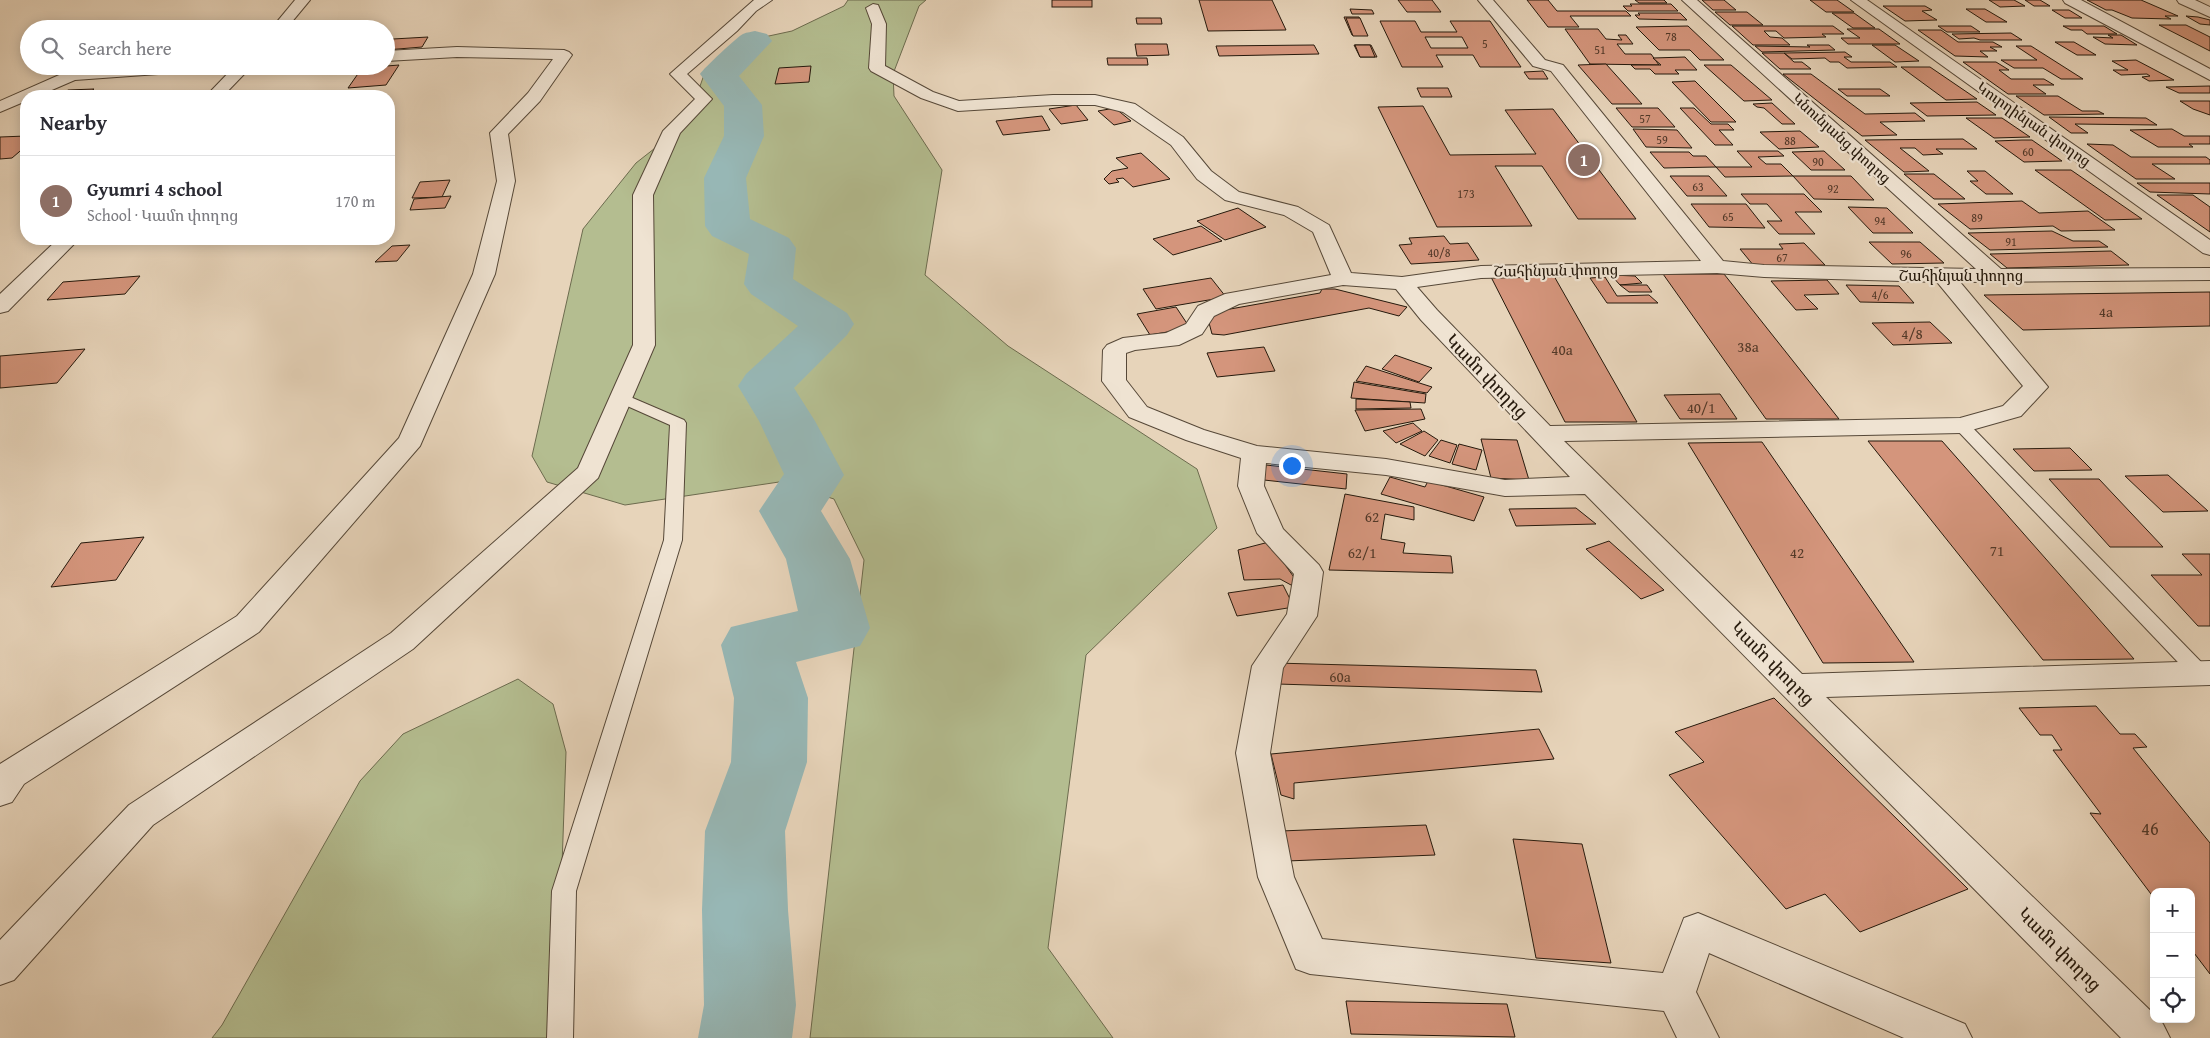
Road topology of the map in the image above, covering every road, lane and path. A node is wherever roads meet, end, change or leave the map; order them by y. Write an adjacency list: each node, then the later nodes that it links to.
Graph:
1 (303, 0): 10 (street)
2 (765, 0): 28 (street)
3 (1485, 0): 21 (street)
4 (1689, 0): 24 (street, Կնունյանց փողոց)
5 (1858, 0): 20 (street, Կուրղինյան փողոց)
6 (2070, 0): 14 (street)
7 (2184, 0): 9 (street)
8 (872, 8): 25 (street)
9 (2210, 12)
10 (286, 20)
11 (395, 56): 35 (street)
12 (72, 75): 15 (street)
13 (235, 75): 16 (street)
14 (2210, 75)
15 (38, 90)
16 (220, 90)
17 (20, 98): 18 (street)
18 (0, 107)
19 (63, 245): 27 (street)
20 (2210, 249)
21 (1717, 267): 23 (street, Շահինյան փողոց); 26 (street, Շահինյան փողոց)
22 (2210, 274): 24 (street, Շահինյան փողոց)
23 (1943, 276): 24 (street, Շահինյան փողոց); 29 (street)
24 (1996, 276)
25 (1343, 279): 26 (street, Շահինյան փողոց); 31 (street, Շահինյան փողոց)
26 (1402, 283): 30 (street, Կամո փողոց)
27 (0, 306)
28 (621, 398): 36 (street); 38 (lane)
29 (1961, 425): 30 (street); 33 (lane)
30 (1543, 434): 32 (street, Կամո փողոց)
31 (1254, 454): 32 (street); 37 (street)
32 (1592, 485): 34 (street, Կամո փողոց)
33 (2205, 673): 34 (street)
34 (1797, 686): 41 (street, Կամո փողոց)
35 (0, 792)
36 (0, 967)
37 (1676, 993): 39 (street); 40 (street)
38 (560, 1038)
39 (1698, 1038)
40 (1951, 1038)
41 (2149, 1038)

